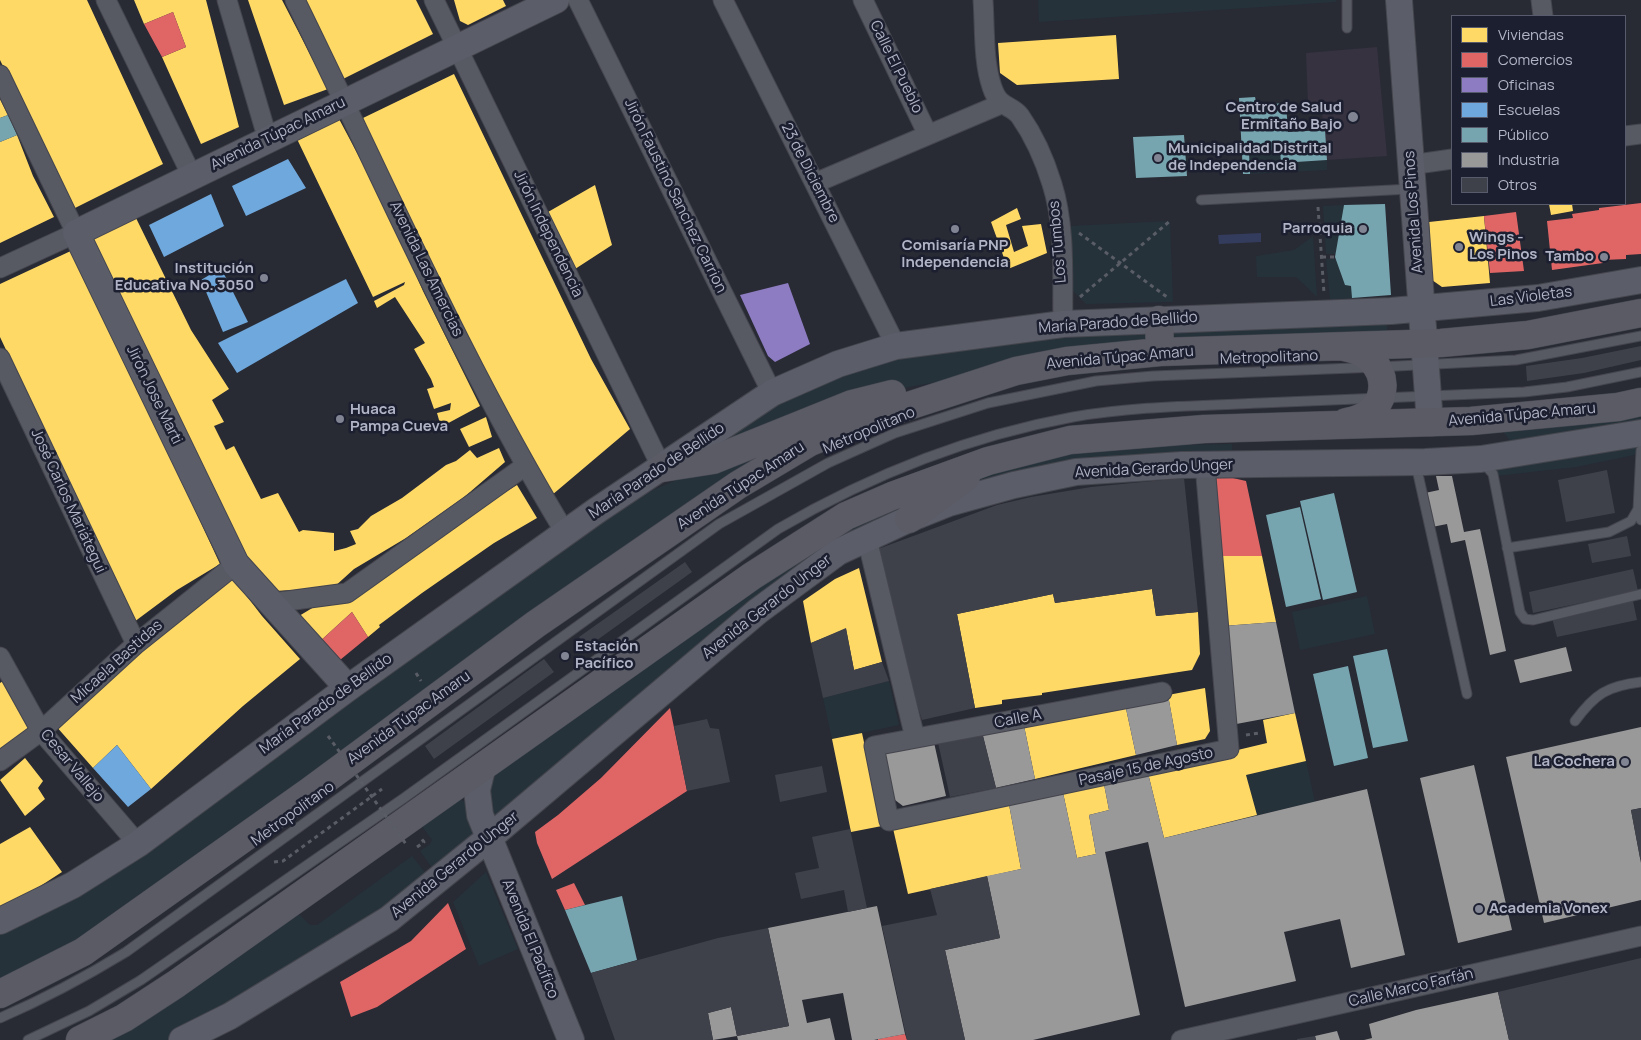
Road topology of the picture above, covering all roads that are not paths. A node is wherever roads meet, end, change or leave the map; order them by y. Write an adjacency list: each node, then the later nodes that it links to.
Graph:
1 (106, 0): 24 (street)
2 (227, 0): 22 (street)
3 (295, 0): 17 (street, Avenida Las Amercias)
4 (434, 0): 15 (street, Jirón Independencia)
5 (556, 0): 15 (street, Avenida Túpac Amaru)
6 (578, 0): 44 (street, Jirón Faustino Sanchez Carrion)
7 (723, 0): 26 (street, 23 de Diciembre)
8 (863, 0): 20 (street, Calle El Pueblo)
9 (984, 0): 18 (street, Los Tumbos)
10 (1347, 0): 14 (lane)
11 (1399, 0): 25 (street, Avenida Los Pinos)
12 (1541, 0): 13 (street)
13 (1543, 15)
14 (1347, 28)
15 (457, 47): 17 (street, Avenida Túpac Amaru); 57 (street, Jirón Independencia)
16 (0, 75): 28 (street, Jirón Jose Marti)
17 (345, 101): 22 (street, Avenida Túpac Amaru); 56 (street, Avenida Las Amercias)
18 (1001, 104): 20 (street); 34 (street, Los Tumbos)
19 (1641, 134): 21 (street)
20 (928, 135): 26 (street)
21 (1626, 136)
22 (268, 140): 24 (street, Avenida Túpac Amaru)
23 (1451, 159): 25 (street)
24 (192, 176): 28 (street, Avenida Túpac Amaru)
25 (1411, 177): 27 (lane); 31 (street, Avenida Los Pinos)
26 (815, 183): 36 (street, 23 de Diciembre)
27 (1201, 200)
28 (76, 233): 29 (street, Avenida Túpac Amaru); 64 (street, Jirón Jose Marti)
29 (0, 268)
30 (1641, 280): 31 (street, Las Violetas)
31 (1420, 309): 32 (street, María Parado de Bellido); 39 (street, Avenida Los Pinos)
32 (1161, 311): 34 (street, María Parado de Bellido); 38 (main road)
33 (1641, 313): 39 (main road, Avenida Túpac Amaru)
34 (1063, 324): 36 (street, María Parado de Bellido)
35 (1641, 336): 39 (lane, Metropolitano)
36 (896, 346): 44 (street, María Parado de Bellido)
37 (1338, 346): 38 (main road, Avenida Túpac Amaru); 39 (main road, Avenida Túpac Amaru); 41 (main road)
38 (1160, 352): 42 (main road, Avenida Túpac Amaru)
39 (1424, 354): 41 (lane, Metropolitano); 45 (street, Avenida Los Pinos)
40 (0, 358): 67 (street, José Carlos Mariátegui)
41 (1378, 368): 46 (main road); 85 (lane, Metropolitano)
42 (1016, 370): 57 (main road); 84 (main road, Avenida Túpac Amaru)
43 (1641, 372): 45 (lane)
44 (772, 393): 57 (street, María Parado de Bellido)
45 (1428, 396): 46 (lane); 49 (street, Avenida Los Pinos)
46 (1380, 399): 48 (main road); 86 (lane)
47 (1641, 402): 49 (main road, Avenida Túpac Amaru)
48 (1330, 424): 49 (main road, Avenida Túpac Amaru); 53 (main road, Avenida Túpac Amaru)
49 (1430, 424)
50 (1641, 433): 52 (street, Avenida Gerardo Unger)
51 (1641, 450): 58 (lane)
52 (1464, 460): 54 (street, Avenida Gerardo Unger); 63 (lane)
53 (988, 461): 59 (main road); 78 (main road, Avenida Túpac Amaru)
54 (1416, 462): 55 (street, Avenida Gerardo Unger); 72 (lane)
55 (1205, 465): 59 (street, Avenida Gerardo Unger); 76 (street, Pasaje 15 de Agosto)
56 (525, 466): 61 (street, Avenida Las Amercias); 66 (street)
57 (662, 468): 61 (street, María Parado de Bellido)
58 (1639, 502): 60 (lane); 63 (lane)
59 (909, 519): 62 (street, Avenida Gerardo Unger)
60 (1641, 520)
61 (566, 534): 70 (street, María Parado de Bellido)
62 (867, 539): 75 (street); 80 (street, Avenida Gerardo Unger)
63 (1507, 548): 65 (lane)
64 (236, 564): 66 (street, Jirón Jose Marti); 67 (street, Micaela Bastidas)
65 (1641, 594)
66 (272, 603): 70 (street, Jirón Jose Marti)
67 (136, 644): 74 (street, Micaela Bastidas)
68 (0, 657): 74 (street, Cesar Vallejo)
69 (1641, 682): 73 (lane)
70 (348, 688): 81 (street, María Parado de Bellido)
71 (1162, 692): 75 (street, Calle A)
72 (1467, 694)
73 (1576, 721)
74 (41, 731): 77 (street, Micaela Bastidas); 81 (street, Cesar Vallejo)
75 (915, 738): 76 (street, Calle A)
76 (874, 746)
77 (0, 761)
78 (482, 769): 79 (main road, Avenida Túpac Amaru); 80 (street, Avenida El Pacífico)
79 (442, 797): 80 (street, Avenida El Pacífico); 87 (main road, Avenida Túpac Amaru)
80 (486, 830): 88 (street, Avenida Gerardo Unger); 89 (street, Avenida El Pacífico)
81 (138, 844): 82 (street, María Parado de Bellido)
82 (0, 921)
83 (1641, 936): 90 (street, Calle Marco Farfán)
84 (0, 994)
85 (0, 1018)
86 (28, 1040)
87 (80, 1040)
88 (182, 1040)
89 (571, 1040)
90 (1181, 1040)

